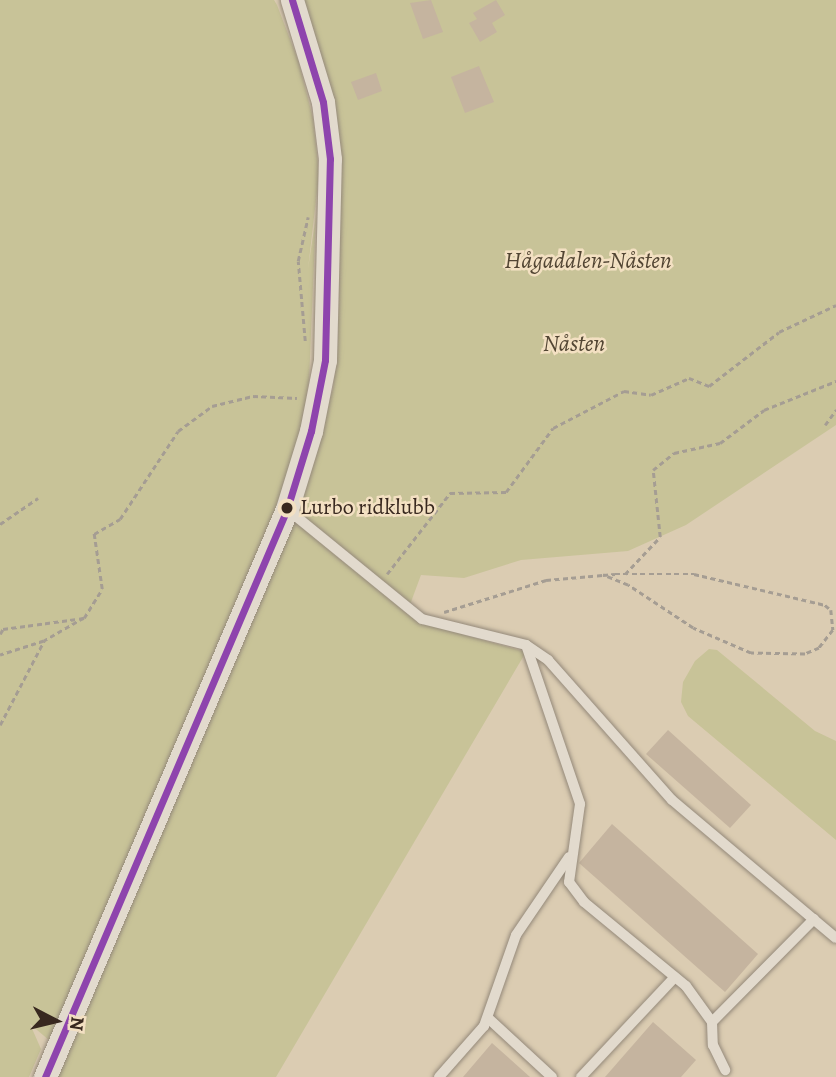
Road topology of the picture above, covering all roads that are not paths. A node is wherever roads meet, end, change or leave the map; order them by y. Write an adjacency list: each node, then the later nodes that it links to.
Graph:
1 (292, 0): 2 (street)
2 (287, 509): 3 (lane); 11 (street)
3 (526, 645): 4 (lane); 5 (lane)
4 (571, 855): 7 (lane); 8 (lane)
5 (814, 919): 6 (lane); 9 (lane)
6 (836, 938)
7 (675, 977): 9 (lane); 14 (lane)
8 (488, 1018): 12 (lane); 13 (lane)
9 (712, 1022): 10 (lane)
10 (726, 1070)
11 (44, 1077)
12 (439, 1077)
13 (552, 1077)
14 (581, 1077)

